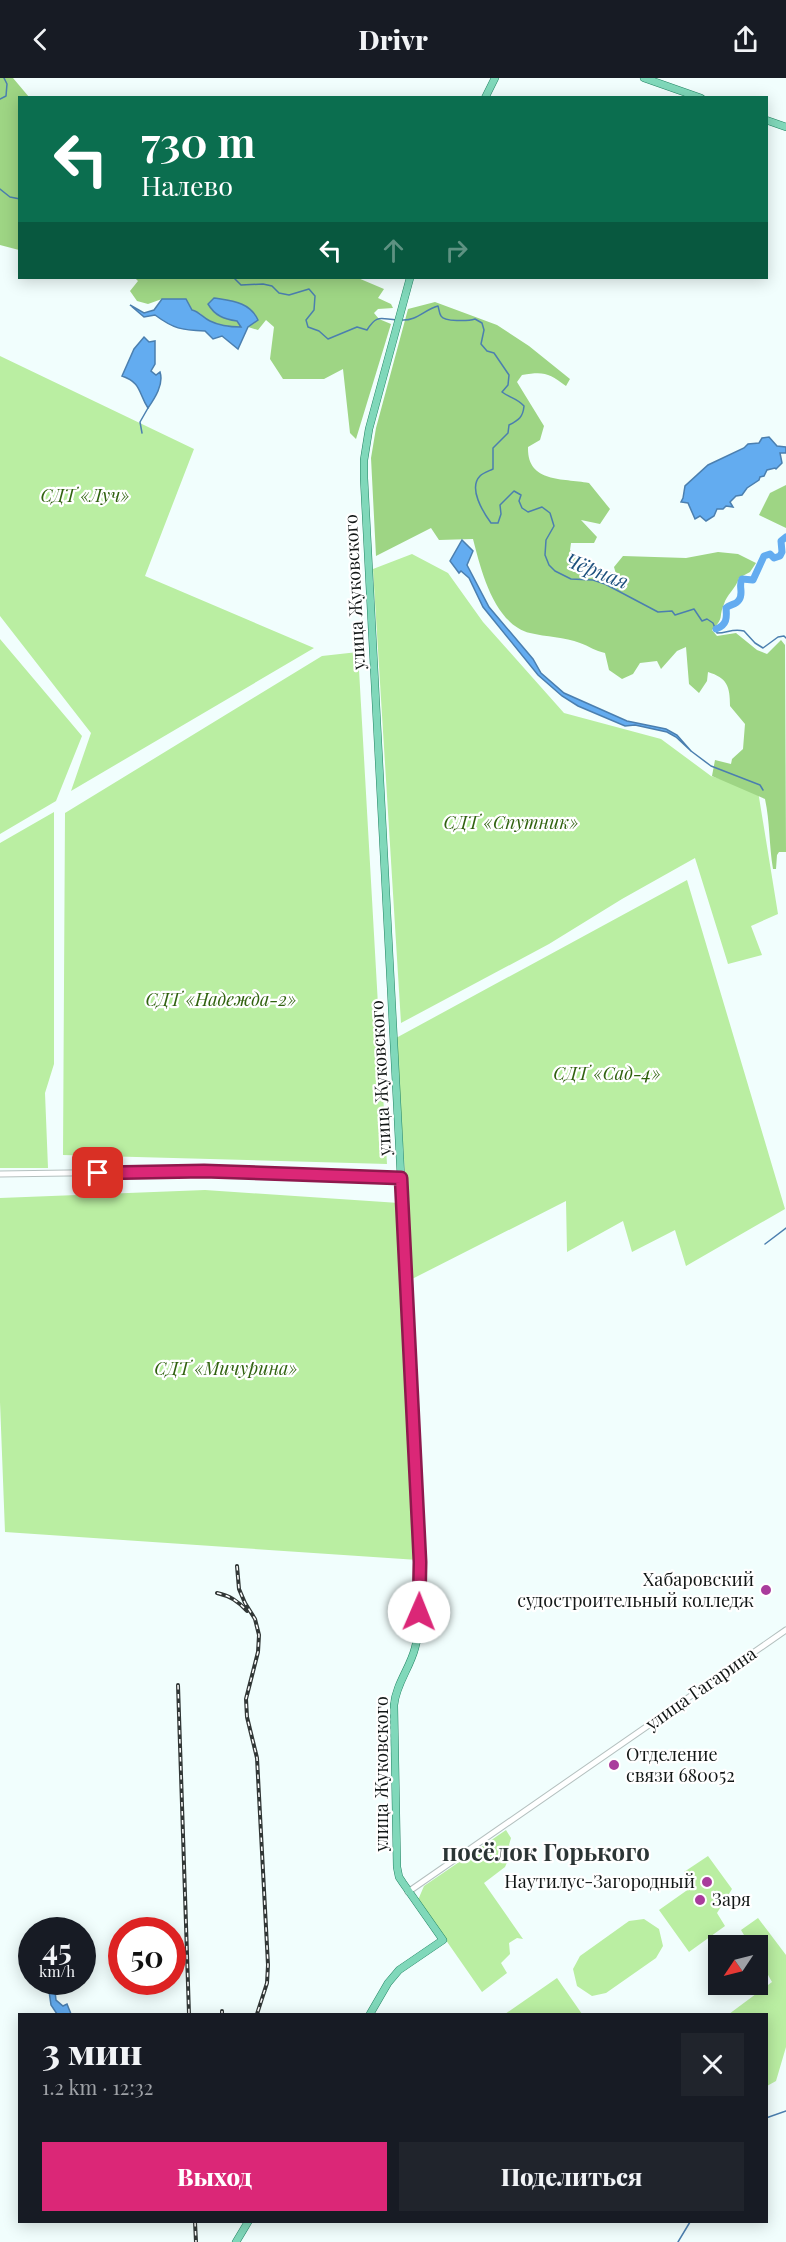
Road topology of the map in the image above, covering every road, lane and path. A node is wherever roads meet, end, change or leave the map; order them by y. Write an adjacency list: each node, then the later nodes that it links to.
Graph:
1 (495, 78): 3 (main road)
2 (644, 78): 4 (main road)
3 (486, 96)
4 (695, 96)
5 (768, 121): 6 (main road)
6 (786, 127)
7 (410, 279): 9 (main road, улица Жуковского)
8 (0, 1174): 9 (street)
9 (401, 1178): 11 (main road, улица Жуковского)
10 (786, 1630): 11 (street, улица Гагарина)
11 (408, 1892): 12 (main road, улица Жуковского)
12 (371, 2013)
13 (247, 2223): 14 (main road)
14 (236, 2242)

